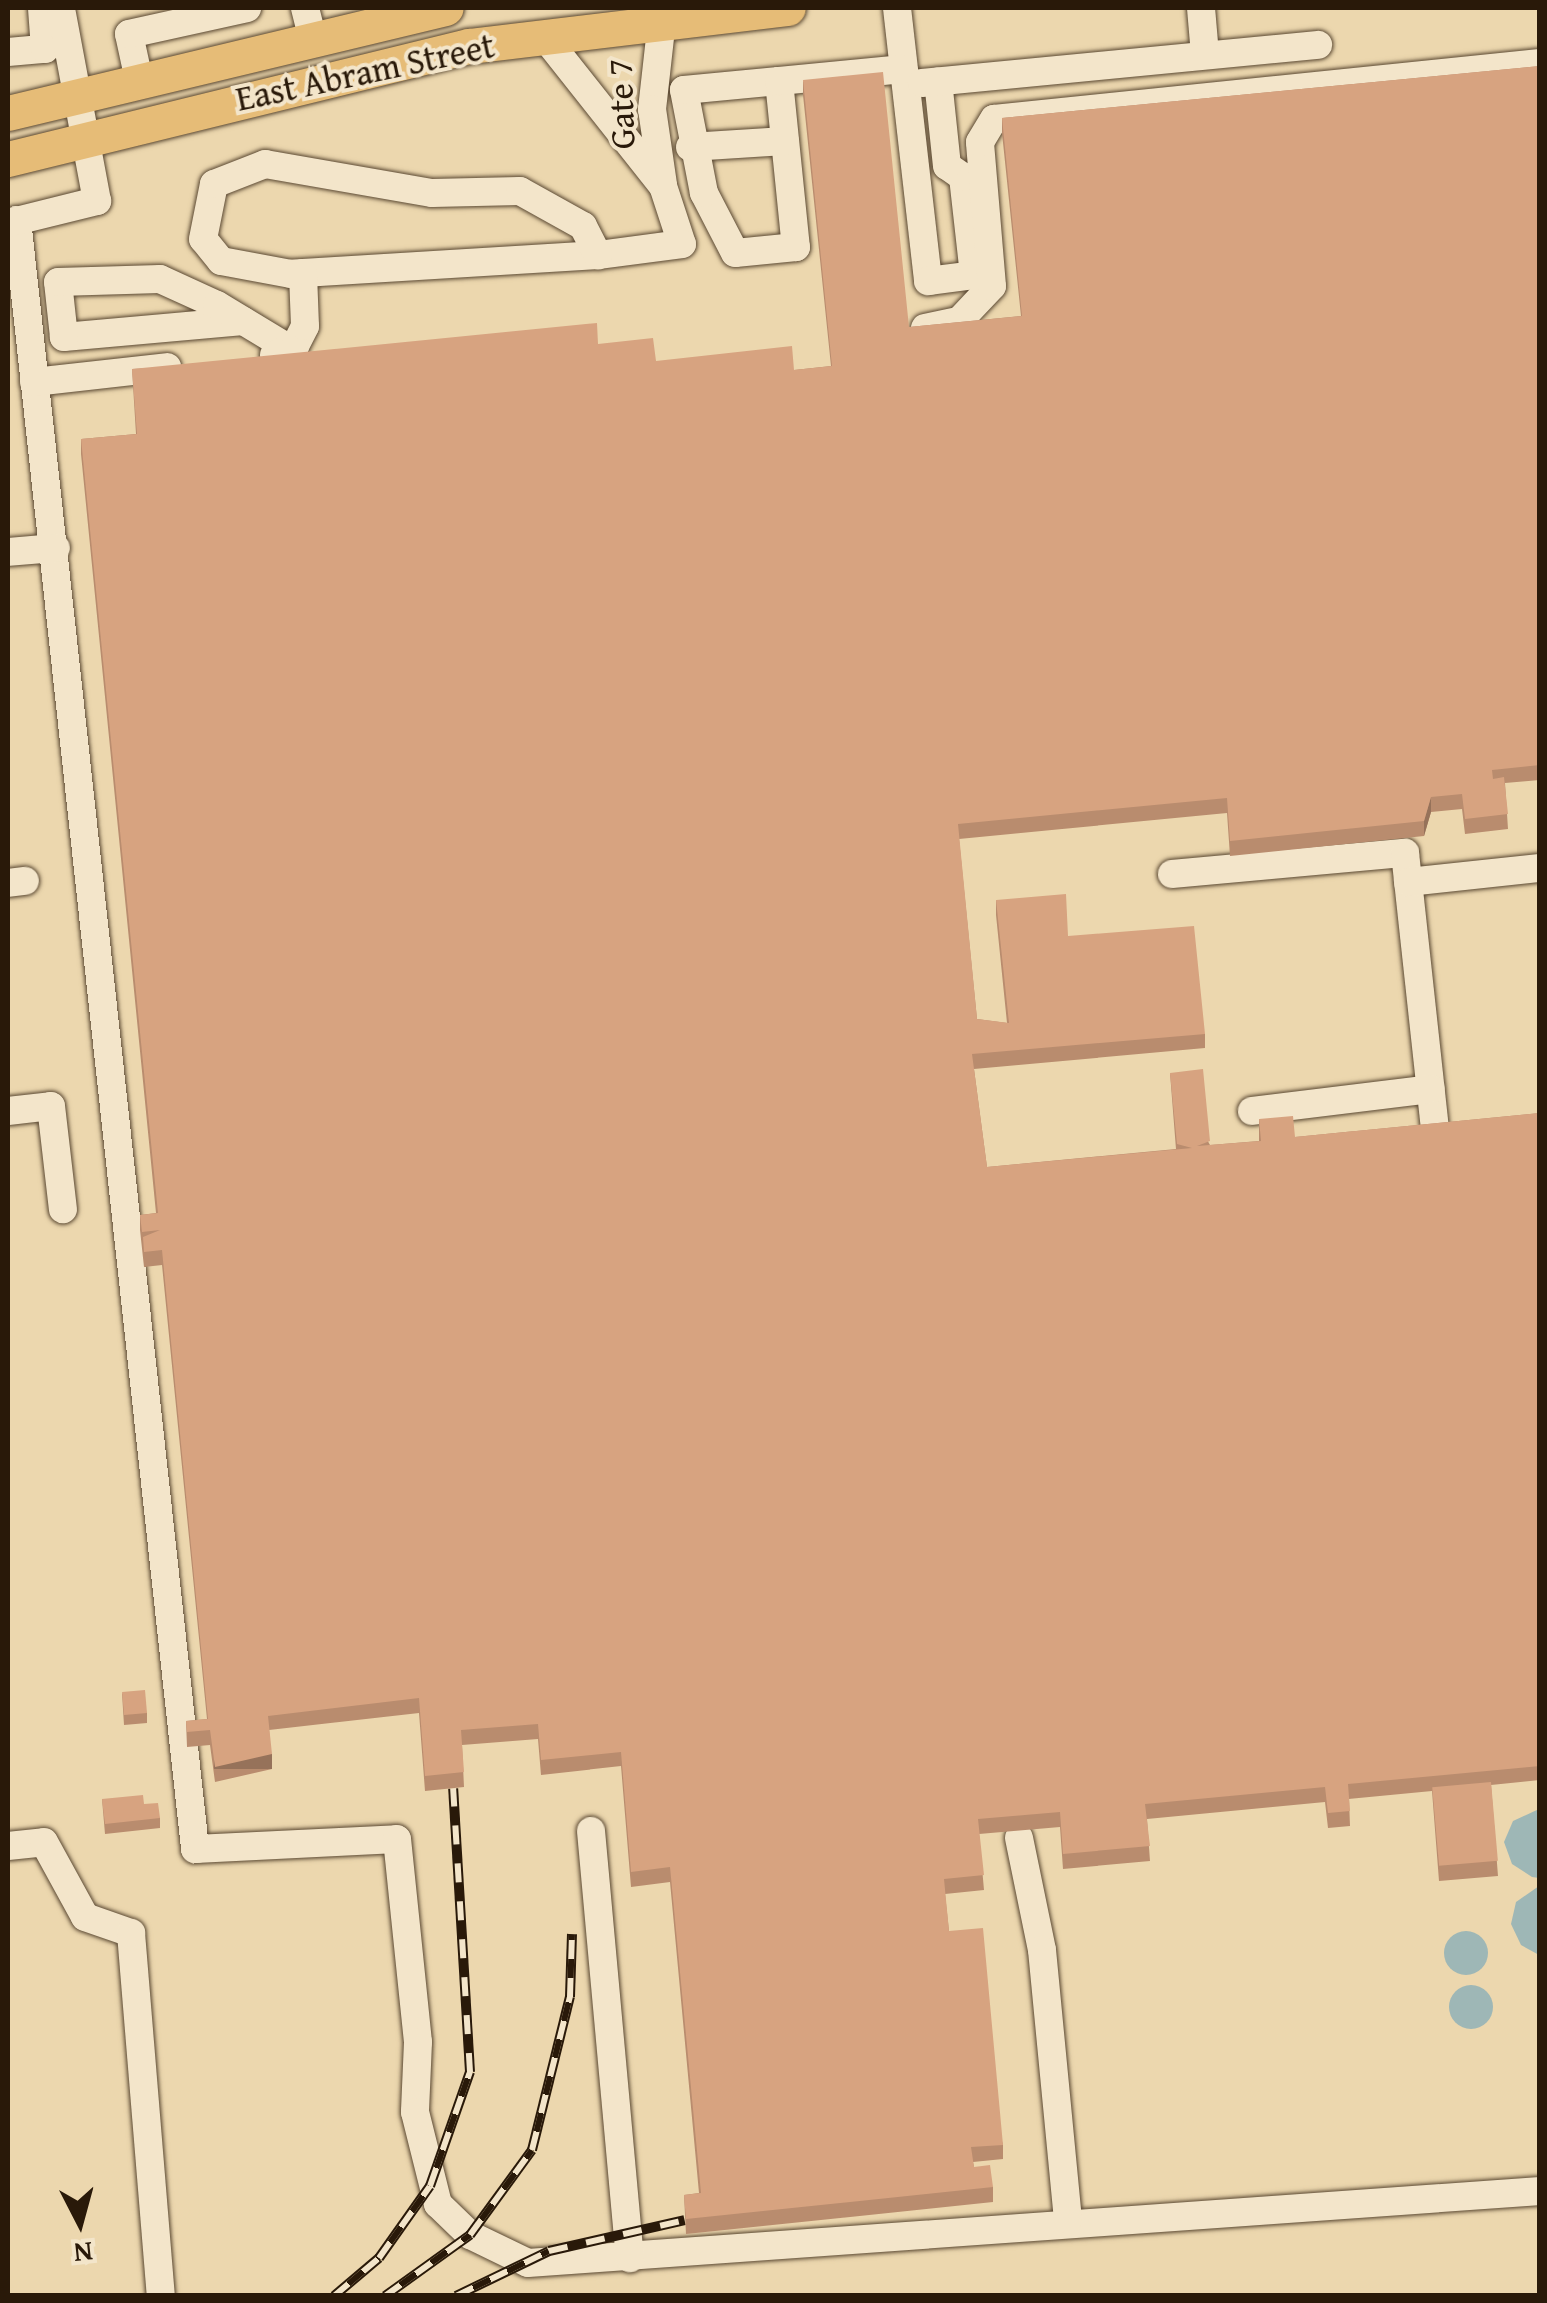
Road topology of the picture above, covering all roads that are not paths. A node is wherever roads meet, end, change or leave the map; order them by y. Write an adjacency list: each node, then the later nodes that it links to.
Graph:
1 (42, 8): 14 (lane)
2 (61, 8): 21 (lane)
3 (248, 8): 18 (lane)
4 (446, 8): 10 (main road, East Abram Street)
5 (464, 8): 13 (main road)
6 (788, 8): 9 (main road, East Abram Street)
7 (896, 8): 17 (lane)
8 (1201, 8): 15 (lane)
9 (662, 20): 11 (main road, East Abram Street); 27 (lane, Gate 7)
10 (309, 22): 18 (main road, East Abram Street)
11 (544, 36): 13 (main road, East Abram Street); 27 (lane)
12 (1318, 45): 15 (lane)
13 (469, 46): 23 (main road, East Abram Street)
14 (8, 52)
15 (1205, 55): 20 (lane)
16 (1540, 63): 32 (lane)
17 (904, 76): 19 (lane); 20 (lane); 20 (lane)
18 (139, 80): 21 (main road, East Abram Street)
19 (779, 80): 24 (lane); 25 (lane)
20 (938, 81)
21 (71, 98): 22 (main road, East Abram Street); 23 (lane)
22 (8, 113)
23 (90, 137): 26 (main road, East Abram Street); 28 (lane)
24 (785, 141): 25 (lane); 25 (lane)
25 (690, 147)
26 (8, 159)
27 (663, 186): 29 (lane)
28 (12, 221): 36 (lane)
29 (598, 255): 30 (lane); 30 (lane)
30 (304, 272): 33 (lane)
31 (244, 321): 31 (lane); 33 (lane)
32 (925, 328)
33 (290, 349): 34 (lane)
34 (242, 359)
35 (204, 363): 36 (lane)
36 (34, 382): 37 (lane)
37 (56, 548): 38 (lane); 52 (lane)
38 (8, 552)
39 (1540, 868): 41 (lane)
40 (1172, 874): 41 (lane)
41 (1408, 882): 42 (lane)
42 (1431, 1089): 44 (lane); 45 (lane)
43 (8, 1111): 46 (lane)
44 (1252, 1111)
45 (1436, 1137)
46 (63, 1208)
47 (591, 1831): 52 (lane)
48 (1020, 1838): 51 (lane)
49 (8, 1846): 53 (lane)
50 (1540, 2191): 51 (lane)
51 (1068, 2220): 52 (lane)
52 (630, 2258)
53 (161, 2296)

